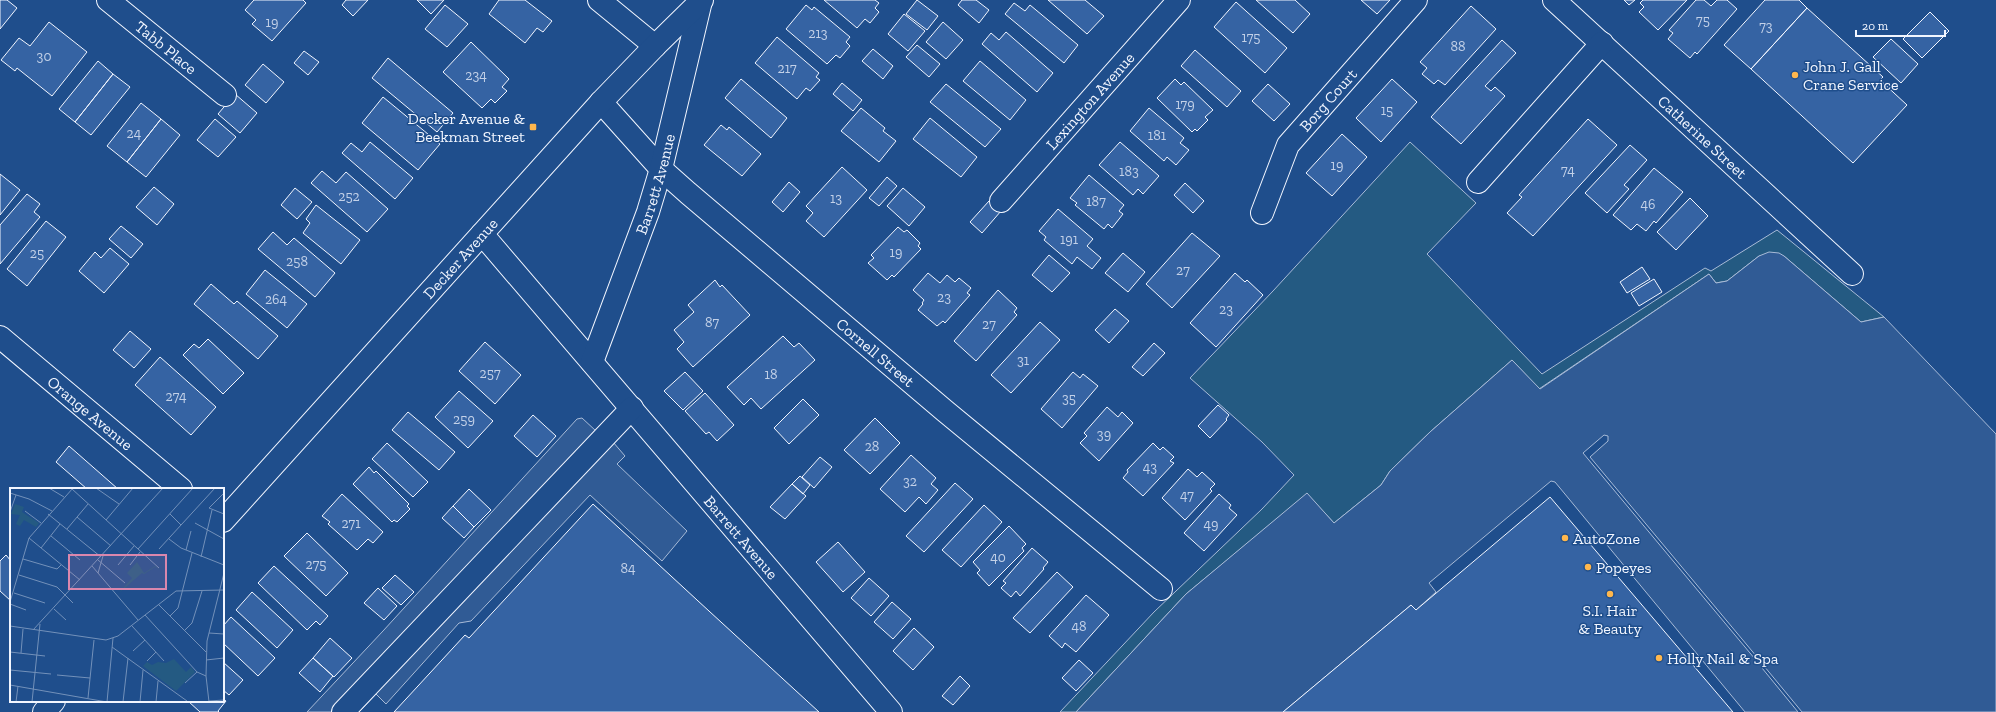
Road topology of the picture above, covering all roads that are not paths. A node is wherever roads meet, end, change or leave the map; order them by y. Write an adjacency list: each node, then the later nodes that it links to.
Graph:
1 (108, 0): 9 (street, Tabb Place)
2 (599, 0): 8 (street)
3 (701, 0): 8 (street, Decker Avenue); 11 (street, Barrett Avenue)
4 (1179, 0): 13 (street, Lexington Avenue)
5 (1416, 0): 14 (street, Borg Court)
6 (1554, 0): 7 (street, Catherine Street)
7 (1602, 43): 12 (street); 16 (street, Catherine Street)
8 (655, 46): 10 (street, Decker Avenue)
9 (225, 95)
10 (601, 102): 11 (street, Cornell Street); 15 (street, Decker Avenue)
11 (661, 169): 18 (street, Barrett Avenue); 22 (street, Cornell Street)
12 (1478, 182)
13 (1001, 201)
14 (1262, 213)
15 (482, 234): 18 (street, Barrett Avenue); 21 (street, Decker Avenue)
16 (1852, 274)
17 (0, 337): 20 (street, Orange Avenue)
18 (592, 362): 19 (street, Barrett Avenue)
19 (632, 408): 25 (street); 26 (street, Barrett Avenue)
20 (181, 488)
21 (224, 520)
22 (1161, 589)
23 (53, 702): 24 (street)
24 (44, 712)
25 (343, 712)
26 (891, 712)

